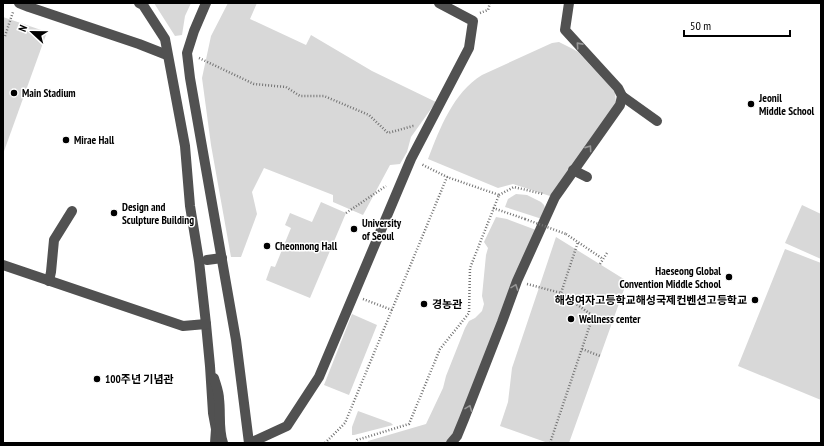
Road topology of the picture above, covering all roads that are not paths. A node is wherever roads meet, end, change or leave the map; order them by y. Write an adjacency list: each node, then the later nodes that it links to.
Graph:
1 (139, 3): 6 (street)
2 (206, 3): 12 (street)
3 (439, 3): 20 (street)
4 (569, 3): 7 (street, one-way to 4)
5 (16, 7): 6 (street)
6 (167, 55): 16 (street)
7 (622, 96): 8 (street); 9 (street, one-way to 7)
8 (657, 121)
9 (573, 170): 10 (street); 21 (street, one-way to 9)
10 (587, 177)
11 (72, 211): 15 (street)
12 (222, 258): 13 (street); 20 (street)
13 (207, 260)
14 (3, 265): 15 (street)
15 (49, 281): 16 (street)
16 (206, 324): 17 (street)
17 (210, 366): 18 (street); 19 (street)
18 (215, 443)
19 (223, 443)
20 (249, 443)
21 (451, 443)

